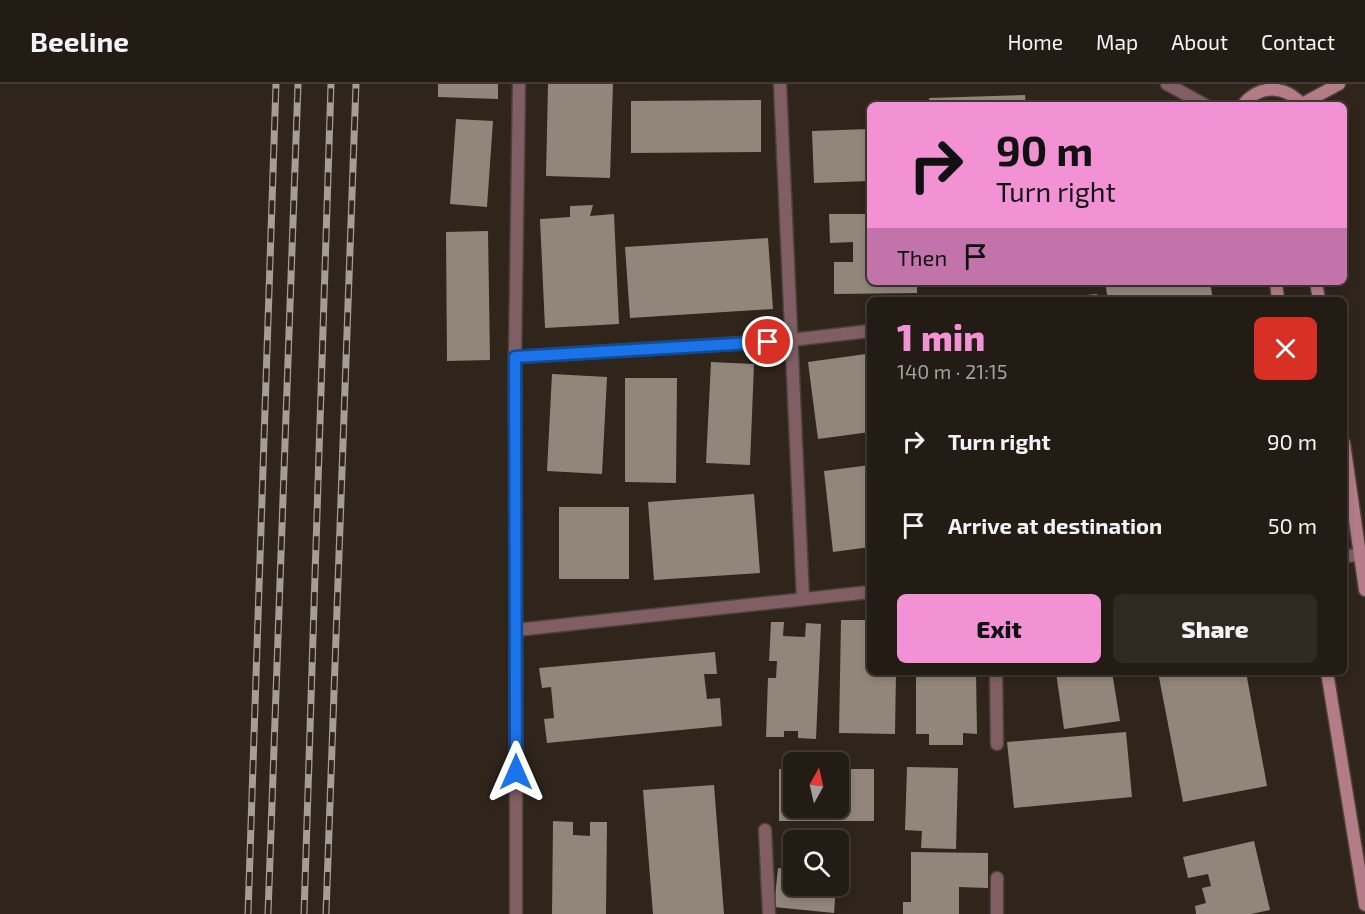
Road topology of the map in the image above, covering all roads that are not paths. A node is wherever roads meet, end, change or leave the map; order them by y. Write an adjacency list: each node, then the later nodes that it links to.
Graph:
1 (519, 84): 12 (street)
2 (780, 84): 11 (street)
3 (1167, 84): 6 (street)
4 (1340, 84): 9 (main road)
5 (1258, 87): 7 (main road); 8 (main road)
6 (1200, 102)
7 (1246, 102)
8 (1299, 102)
9 (1307, 102)
10 (867, 331): 11 (street)
11 (791, 340): 12 (street); 18 (street)
12 (515, 357): 19 (street)
13 (1347, 462): 14 (main road)
14 (1362, 555): 15 (street); 16 (main road)
15 (1347, 556)
16 (1365, 590)
17 (867, 592): 18 (street)
18 (803, 599): 19 (street)
19 (516, 630): 26 (street)
20 (996, 675): 22 (street)
21 (1327, 675): 25 (main road)
22 (997, 744)
23 (765, 830): 27 (street)
24 (997, 878): 28 (street)
25 (1365, 905)
26 (516, 914)
27 (769, 914)
28 (997, 914)

